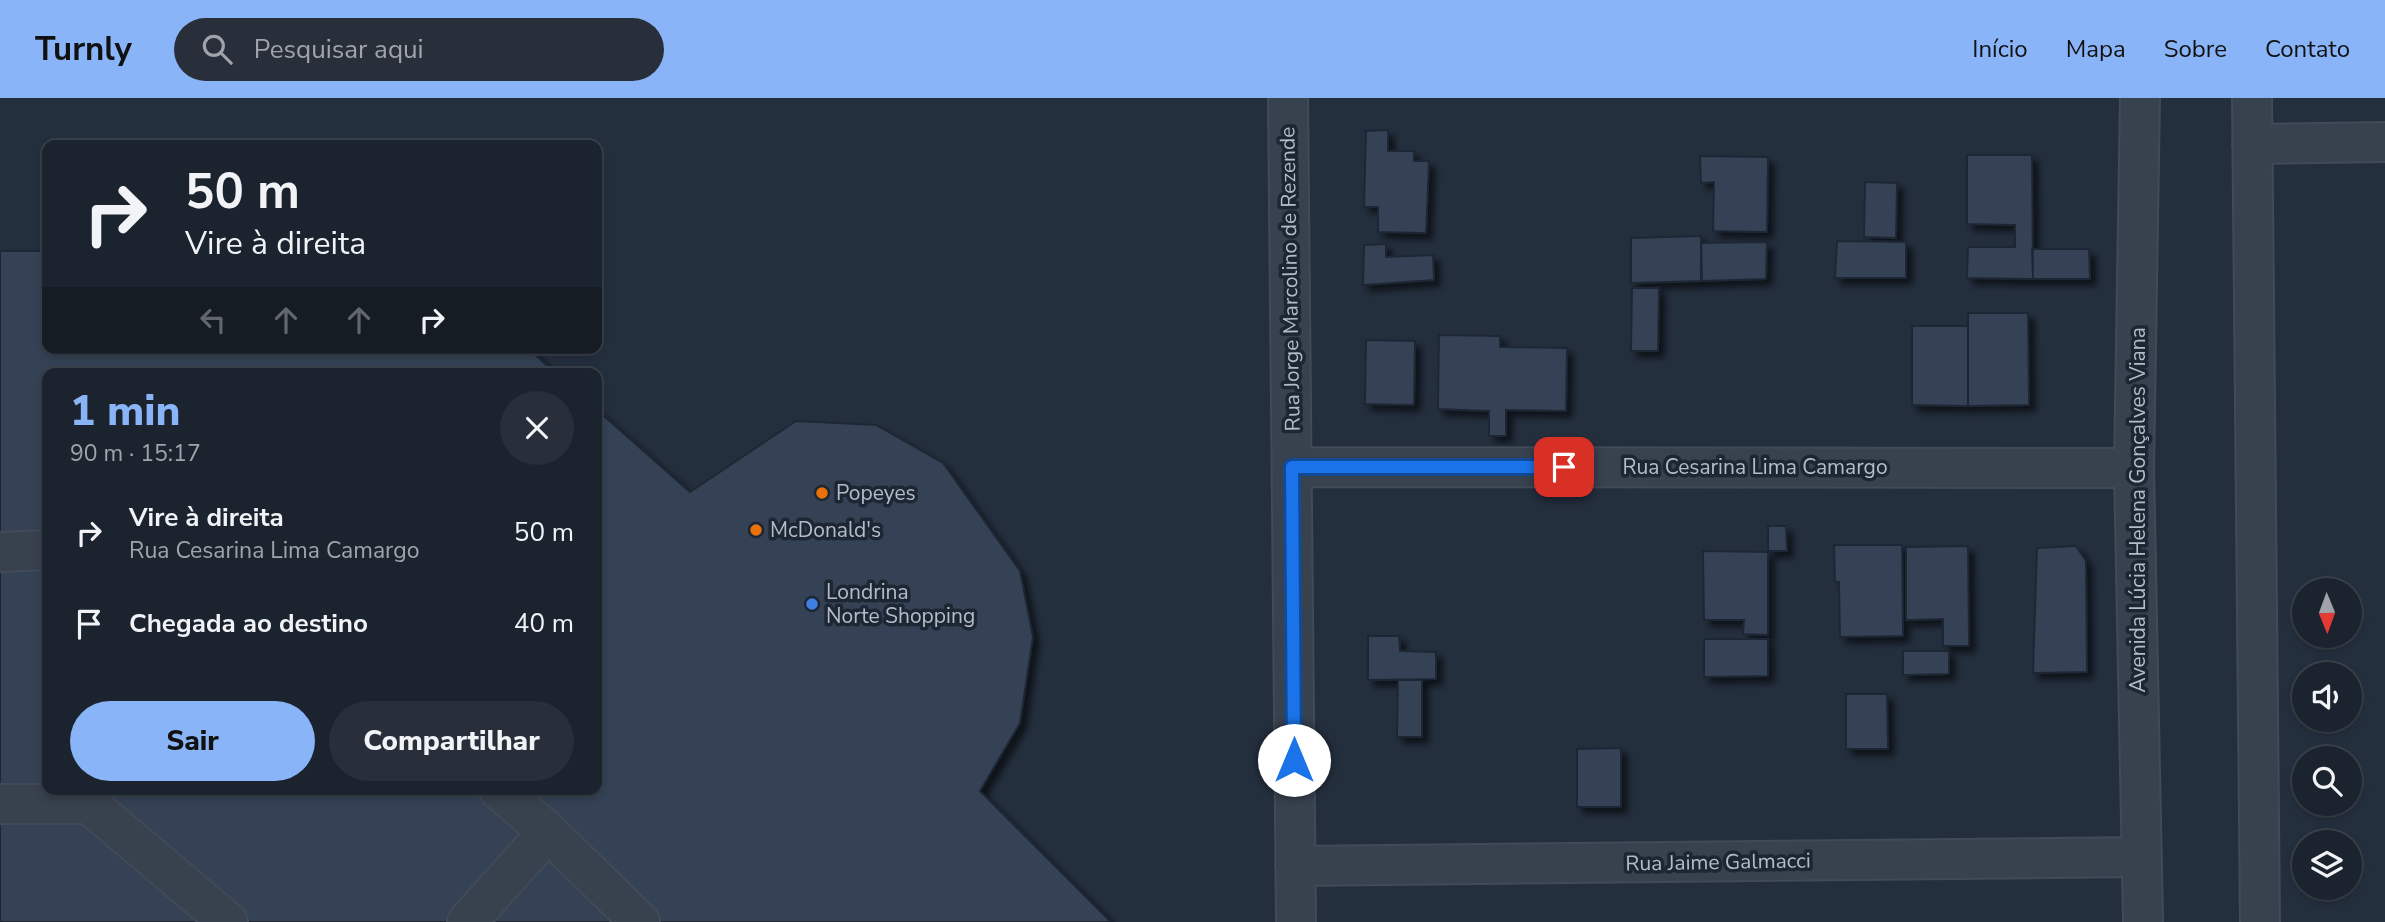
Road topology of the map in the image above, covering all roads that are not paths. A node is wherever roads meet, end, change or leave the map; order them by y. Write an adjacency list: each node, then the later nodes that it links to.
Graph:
1 (1288, 98): 6 (street, Rua Jorge Marcolino de Rezende)
2 (2140, 98): 7 (street, Avenida Lúcia Helena Gonçalves Viana)
3 (2252, 98): 5 (street)
4 (2385, 142): 5 (street)
5 (2252, 144): 20 (street)
6 (1292, 467): 7 (street, Rua Cesarina Lima Camargo); 14 (street, Rua Jorge Marcolino de Rezende)
7 (2134, 468): 13 (street, Avenida Lúcia Helena Gonçalves Viana)
8 (42, 550): 9 (street)
9 (0, 552)
10 (505, 795): 12 (street)
11 (0, 804): 15 (street)
12 (548, 832): 16 (street); 17 (street)
13 (2142, 857): 14 (street, Rua Jaime Galmacci); 19 (street, Avenida Lúcia Helena Gonçalves Viana)
14 (1295, 866): 18 (street, Rua Jorge Marcolino de Rezende)
15 (228, 922)
16 (467, 922)
17 (640, 922)
18 (1296, 922)
19 (2143, 922)
20 (2260, 922)

